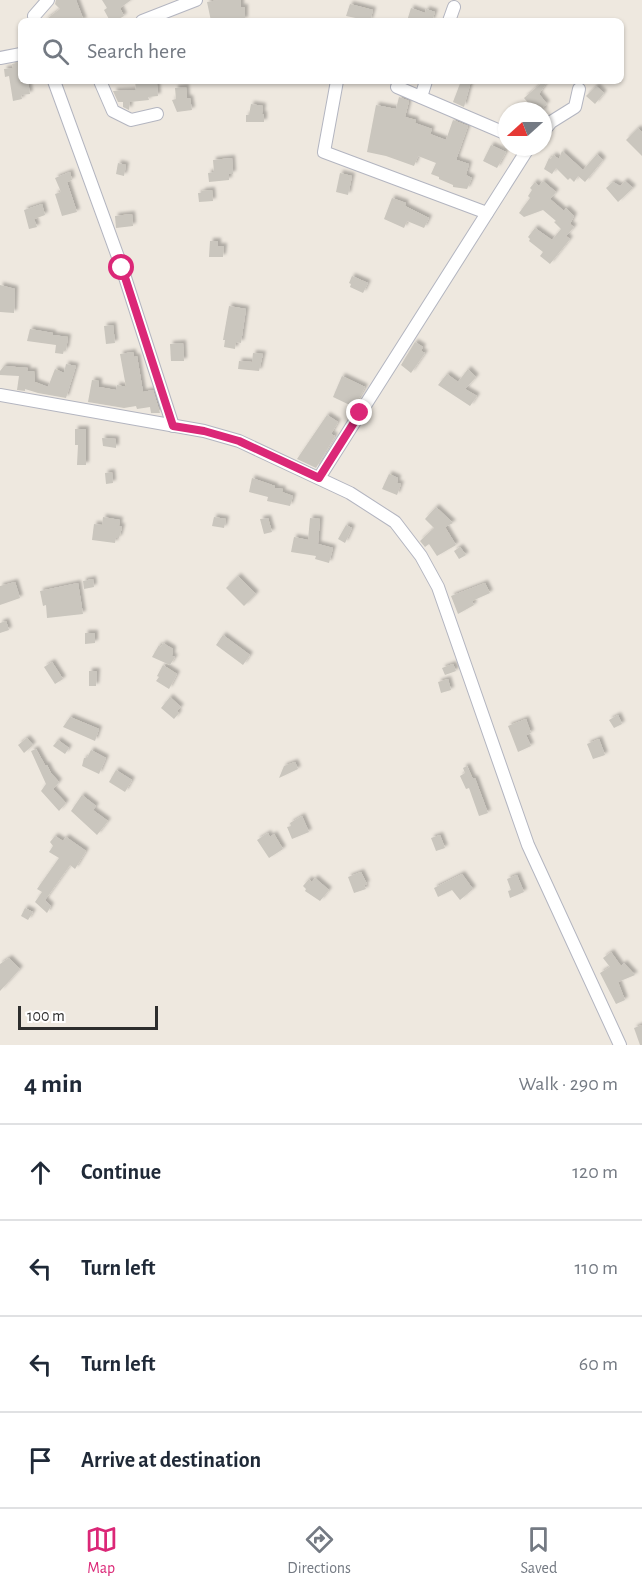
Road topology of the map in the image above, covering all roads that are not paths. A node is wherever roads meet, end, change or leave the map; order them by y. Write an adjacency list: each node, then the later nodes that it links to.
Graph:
1 (48, 0): 4 (street)
2 (196, 0): 5 (street)
3 (454, 7): 6 (street)
4 (34, 18)
5 (150, 18)
6 (450, 18)
7 (18, 55): 8 (street)
8 (0, 58)
9 (55, 84): 22 (street)
10 (101, 84): 16 (street)
11 (336, 84): 20 (street)
12 (425, 84): 15 (street)
13 (397, 87): 15 (street)
14 (579, 89): 17 (street)
15 (420, 97): 18 (street)
16 (157, 114)
17 (552, 121)
18 (498, 130)
19 (523, 156): 20 (street)
20 (487, 213): 23 (street)
21 (0, 395): 22 (street)
22 (173, 426): 23 (street)
23 (319, 478): 24 (street)
24 (620, 1045)

